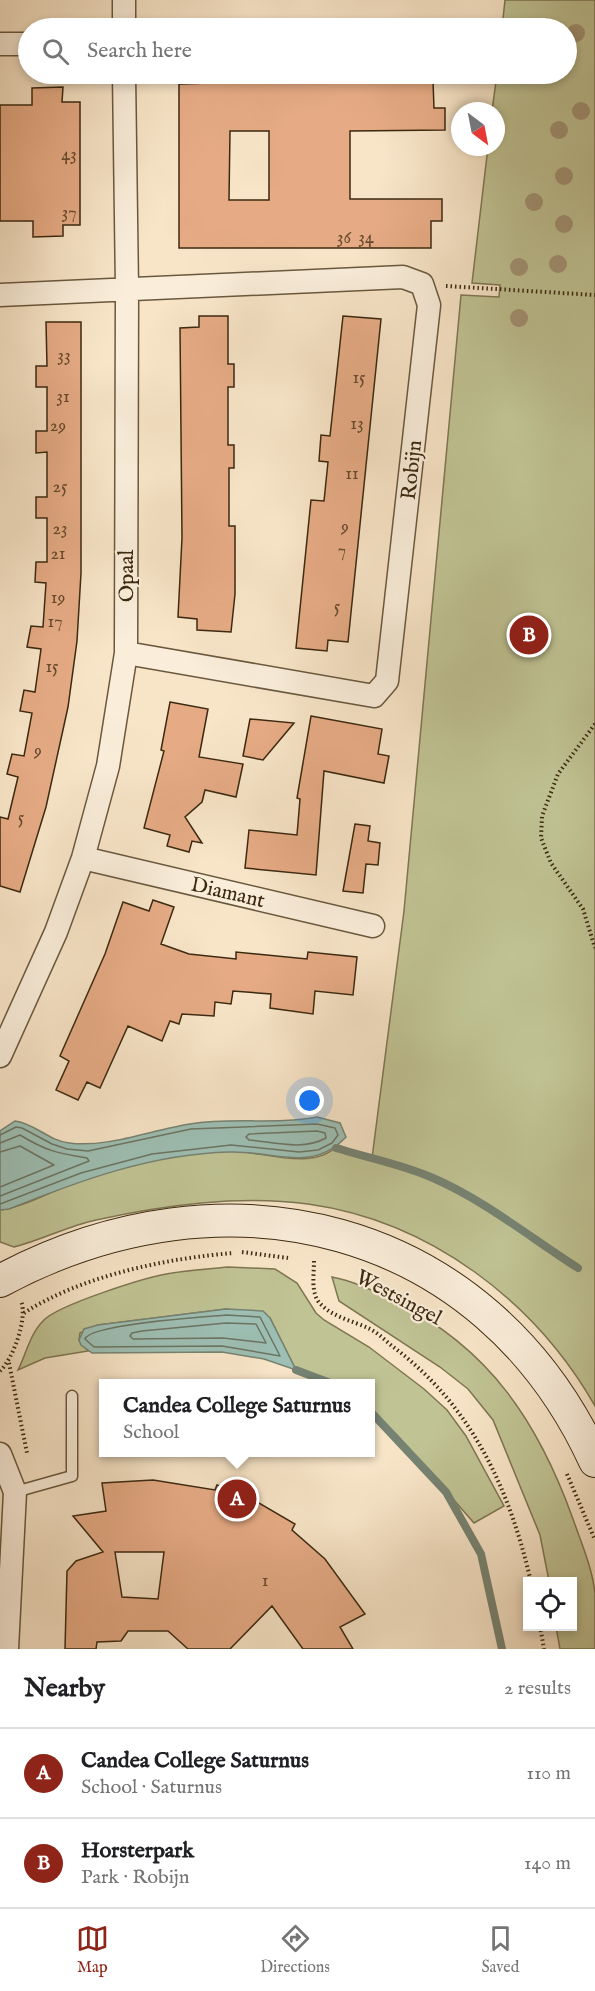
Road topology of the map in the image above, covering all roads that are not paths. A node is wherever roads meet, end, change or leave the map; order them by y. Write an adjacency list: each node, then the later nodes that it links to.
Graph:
1 (124, 0): 2 (street)
2 (124, 18)
3 (0, 44): 4 (street)
4 (18, 44)
5 (124, 84): 6 (street, Opaal)
6 (127, 289): 7 (street); 8 (street, Opaal); 8 (street, Robijn)
7 (0, 296)
8 (126, 653): 9 (street, Opaal)
9 (83, 858): 10 (street, Diamant); 11 (street, Opaal)
10 (373, 926)
11 (2, 1047)
12 (0, 1281): 15 (street, Westsingel)
13 (72, 1396): 16 (lane)
14 (0, 1454): 16 (street)
15 (595, 1461)
16 (15, 1492): 17 (street)
17 (7, 1649)

